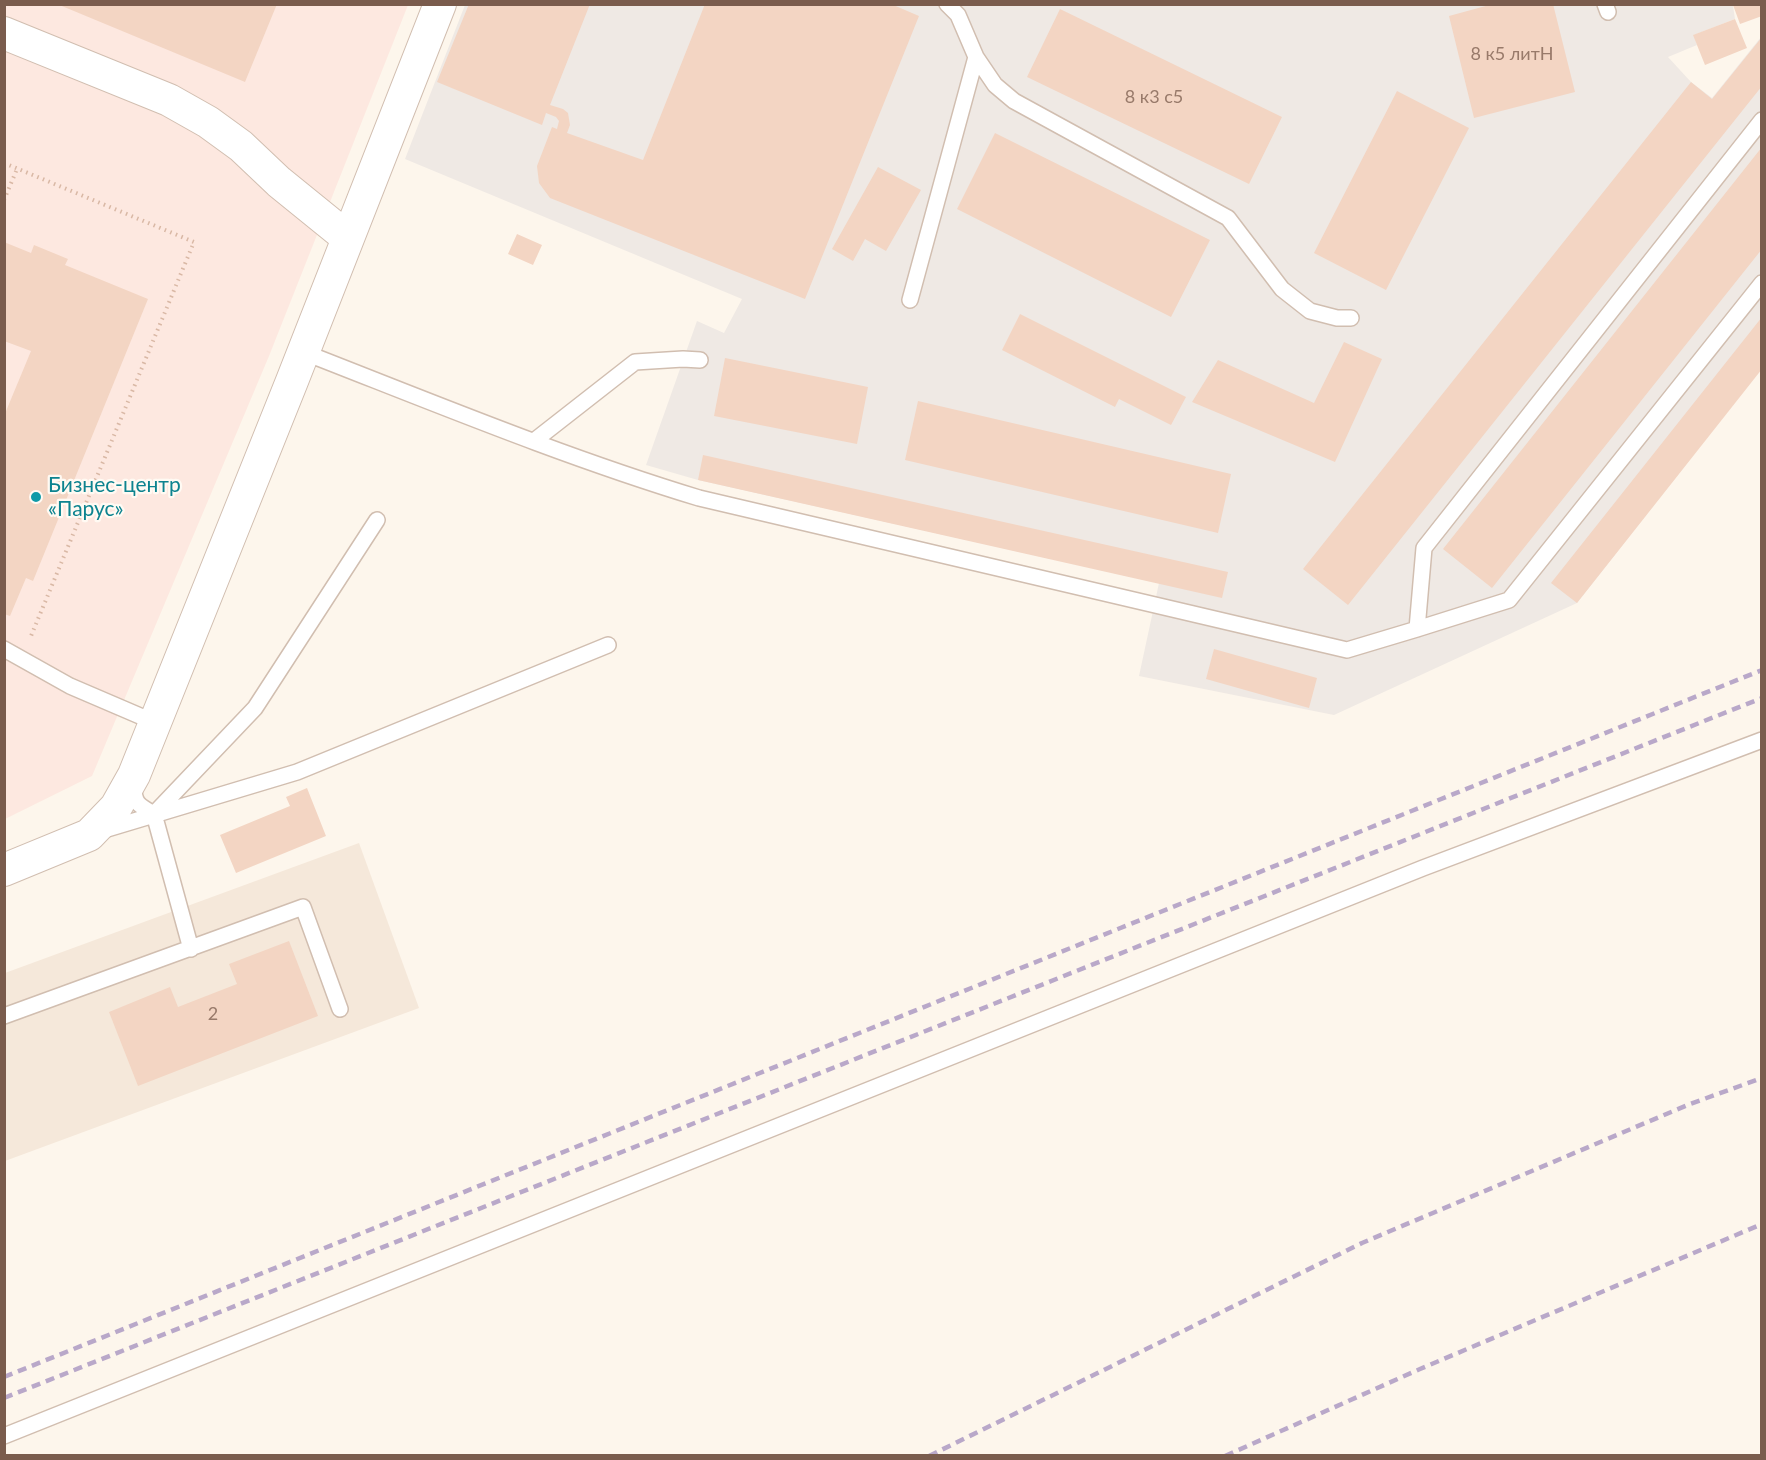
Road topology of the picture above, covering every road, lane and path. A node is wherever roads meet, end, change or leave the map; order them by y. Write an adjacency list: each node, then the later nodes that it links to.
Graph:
1 (440, 4): 9 (street)
2 (947, 4): 4 (lane)
3 (4, 33): 9 (street)
4 (976, 57): 11 (lane); 12 (lane)
5 (1761, 120): 17 (lane)
6 (4, 163): 7 (path)
7 (17, 169): 8 (path); 20 (path)
8 (4, 200)
9 (348, 238): 13 (street)
10 (1761, 282): 17 (lane)
11 (910, 300)
12 (1351, 318)
13 (303, 352): 15 (lane); 21 (street)
14 (700, 360): 15 (lane)
15 (534, 441): 17 (lane)
16 (377, 520): 24 (lane)
17 (1417, 629)
18 (608, 645): 24 (lane)
19 (4, 649): 20 (lane)
20 (22, 659): 21 (lane)
21 (154, 722): 23 (street)
22 (1761, 740): 30 (lane)
23 (134, 775): 24 (lane); 25 (street)
24 (154, 814): 25 (lane); 27 (lane)
25 (89, 835): 26 (street)
26 (4, 870)
27 (191, 949): 28 (lane); 29 (lane)
28 (340, 1009)
29 (4, 1016)
30 (4, 1436)

